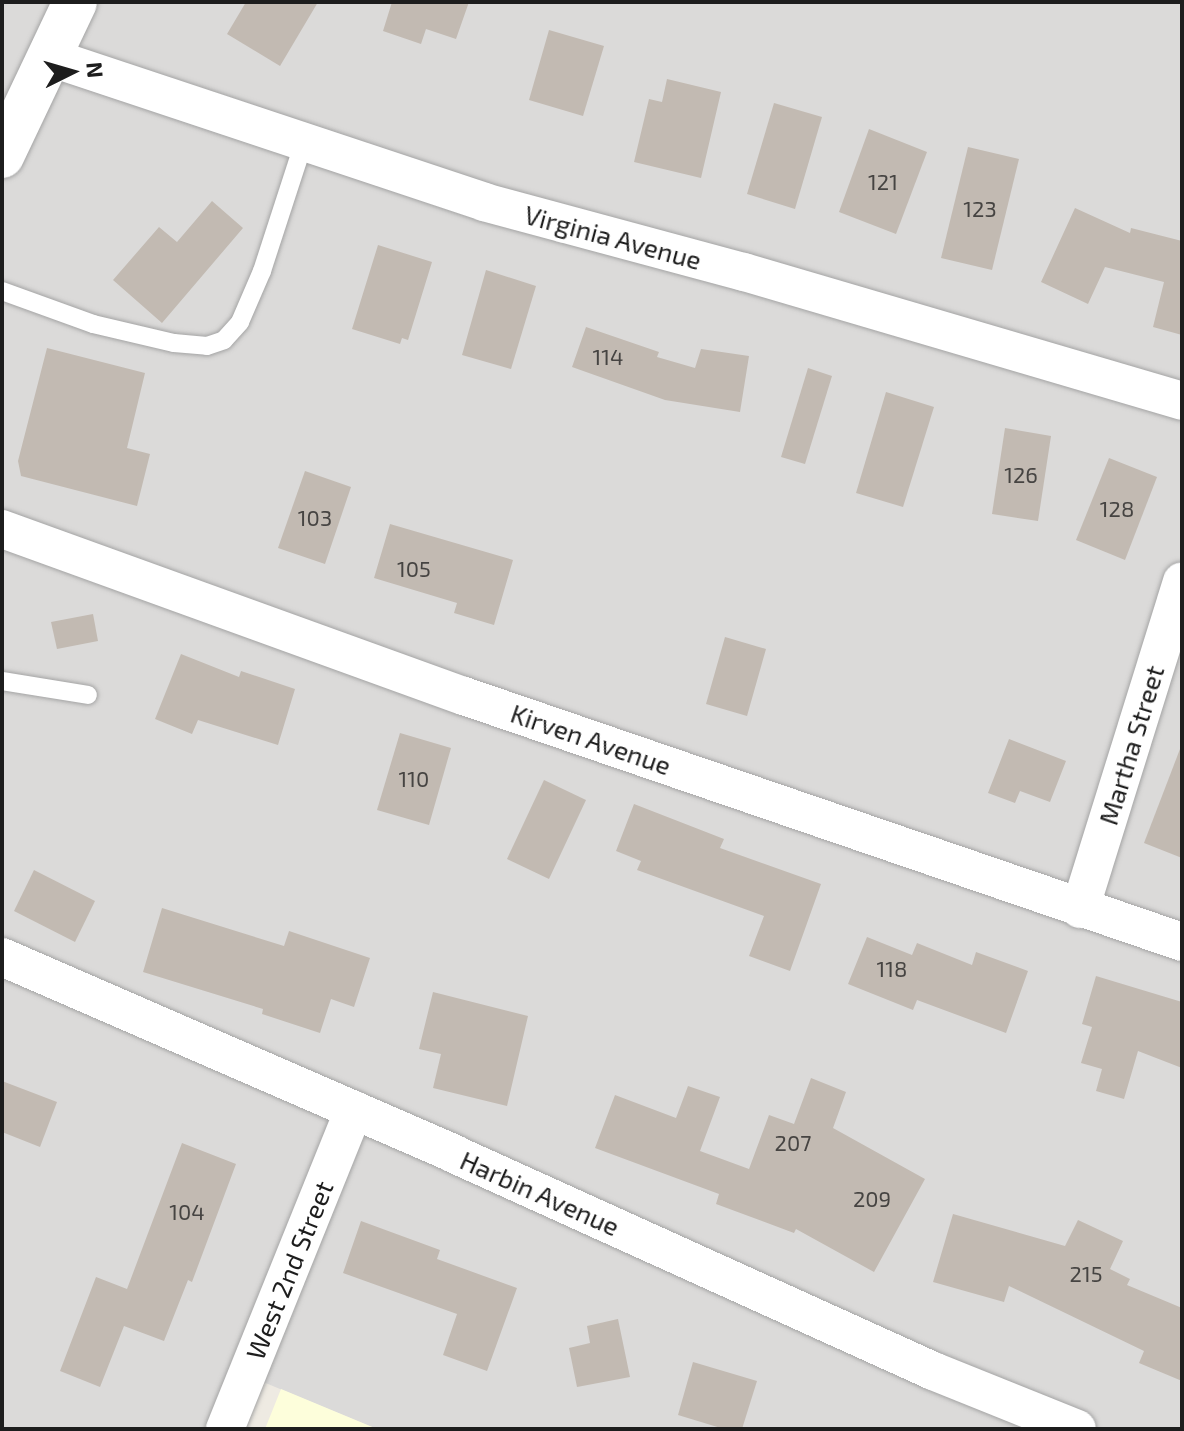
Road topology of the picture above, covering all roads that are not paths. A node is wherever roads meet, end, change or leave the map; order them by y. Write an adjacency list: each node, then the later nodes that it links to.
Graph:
1 (75, 2): 2 (street)
2 (49, 57): 3 (street, Virginia Avenue); 4 (street)
3 (304, 142): 5 (lane); 6 (street, Virginia Avenue)
4 (2, 156)
5 (2, 291)
6 (1182, 401)
7 (2, 529): 11 (street, Kirven Avenue)
8 (1182, 581): 11 (street, Martha Street)
9 (2, 681): 10 (lane)
10 (88, 695)
11 (1080, 909): 12 (street, Kirven Avenue)
12 (1182, 942)
13 (4, 966): 14 (street, Harbin Avenue)
14 (354, 1110): 15 (street, West 2nd Street); 16 (street, Harbin Avenue)
15 (225, 1429)
16 (1077, 1429)

